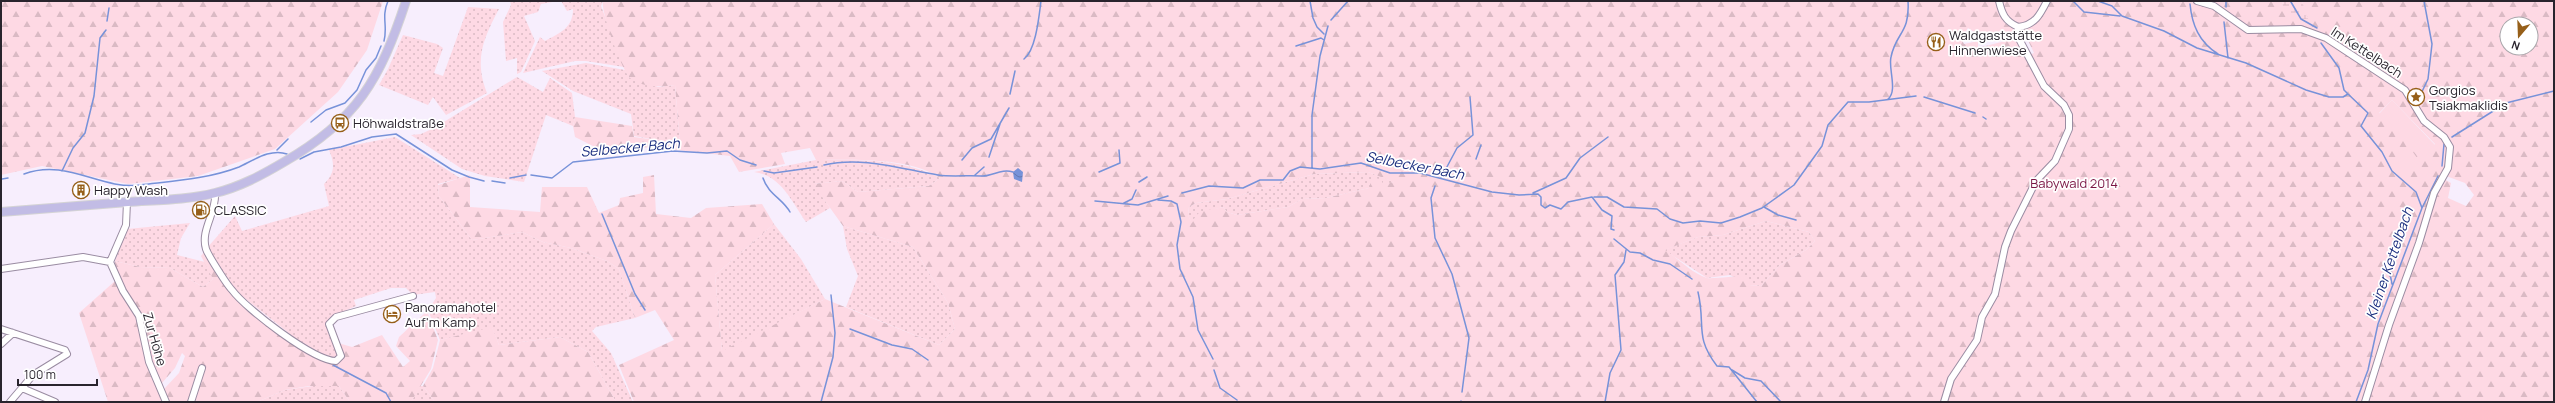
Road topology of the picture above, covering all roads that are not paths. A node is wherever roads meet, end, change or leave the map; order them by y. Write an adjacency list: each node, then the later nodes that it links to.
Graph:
1 (406, 1): 6 (main road)
2 (1999, 1): 5 (street)
3 (2047, 1): 5 (street)
4 (2197, 1): 22 (street, Im Kettelbach)
5 (2018, 27): 21 (street)
6 (215, 193): 7 (main road); 11 (street)
7 (127, 202): 8 (main road); 9 (street)
8 (1, 212)
9 (110, 262): 10 (street); 19 (street, Zur Höhe)
10 (1, 269)
11 (413, 296)
12 (1, 329): 13 (street)
13 (13, 333): 14 (street); 16 (street)
14 (1, 344)
15 (202, 368): 20 (street)
16 (22, 388): 17 (street); 18 (street)
17 (10, 402)
18 (55, 402)
19 (166, 402)
20 (191, 402)
21 (1944, 402)
22 (2365, 402)

